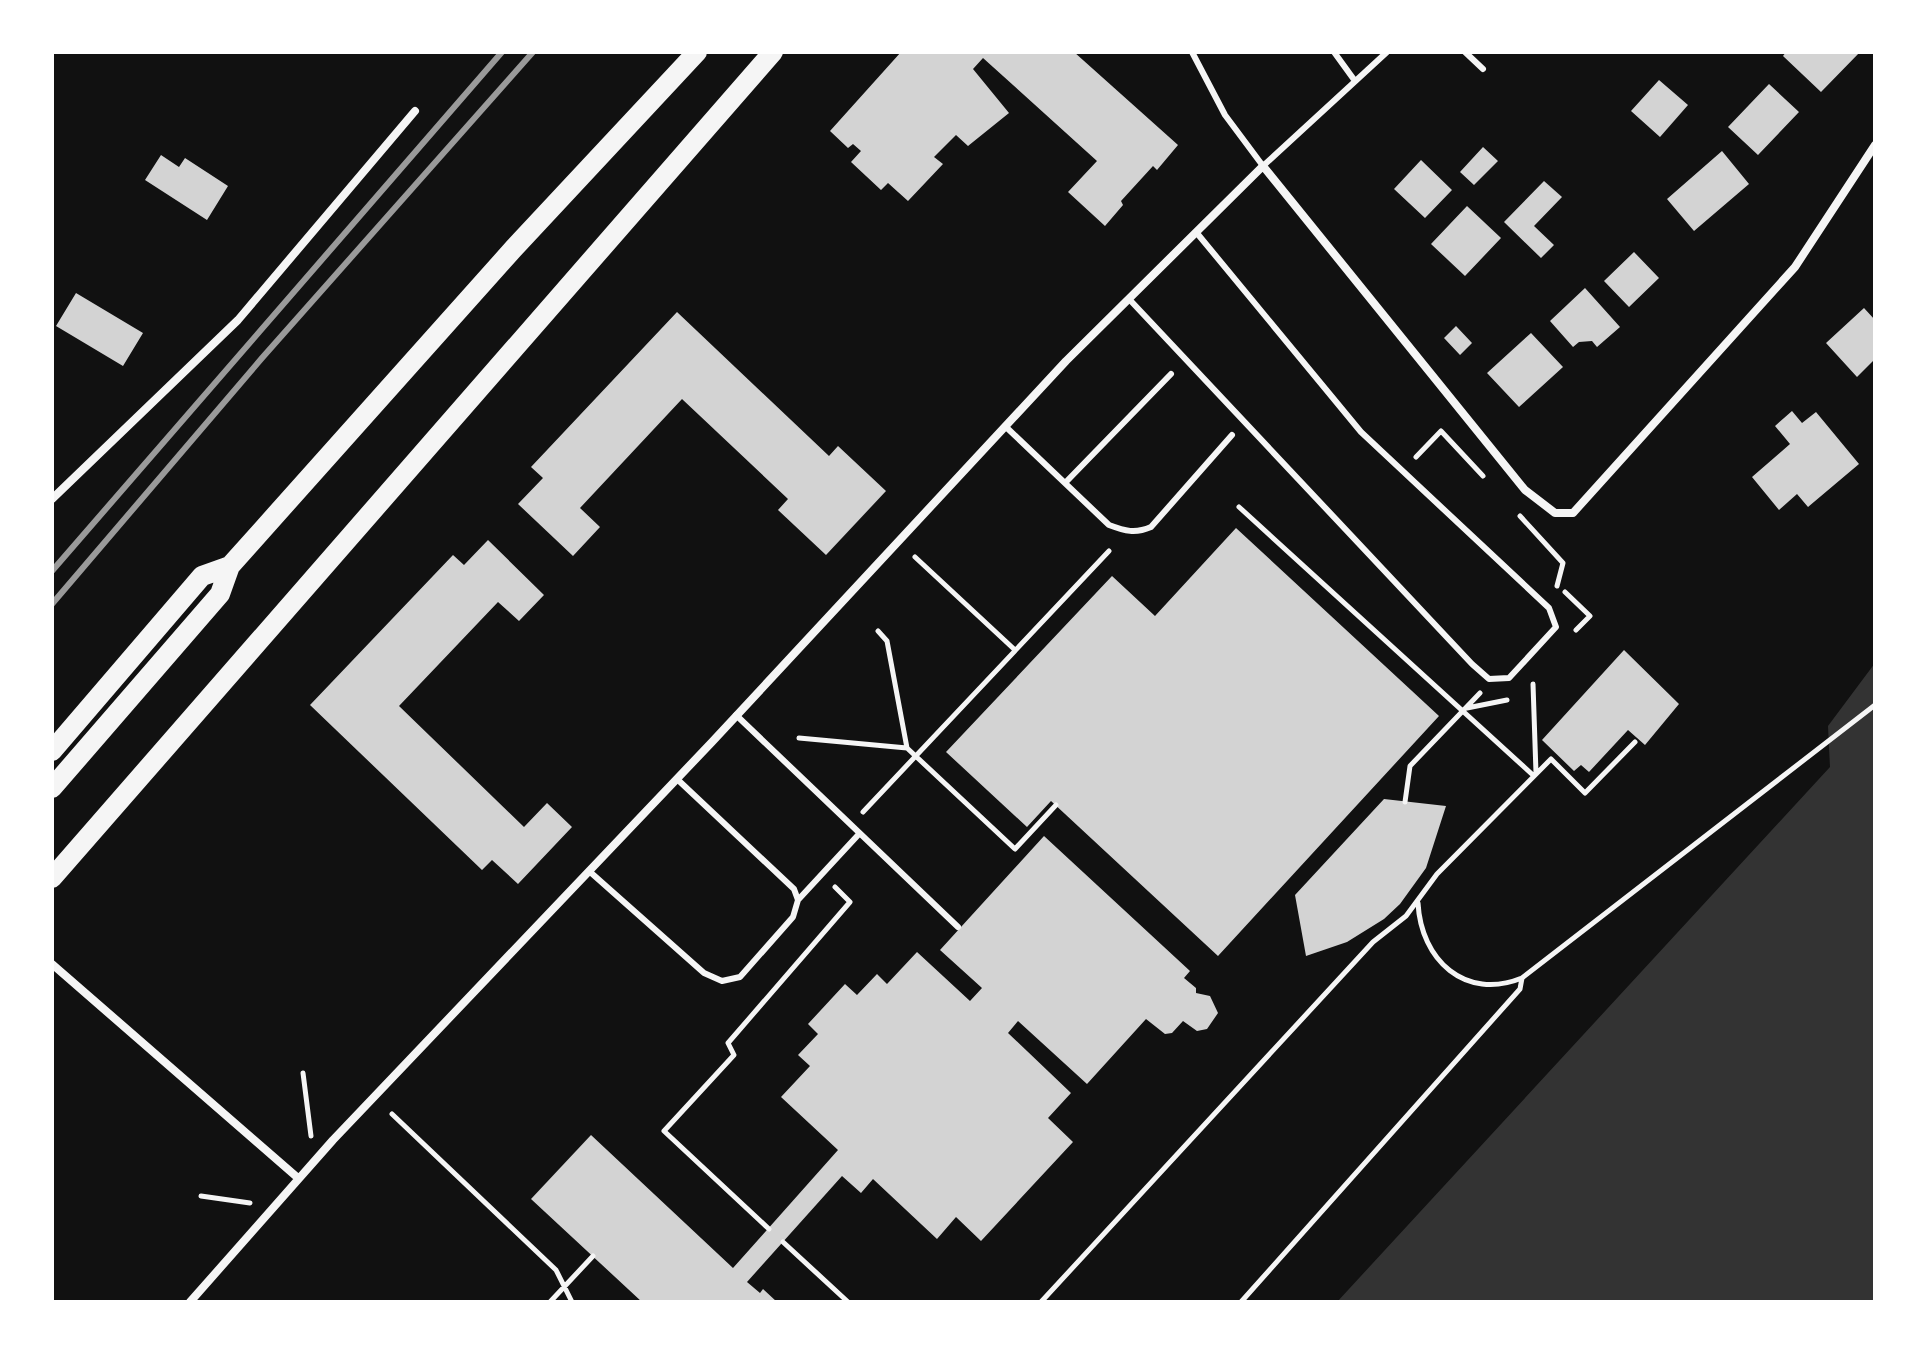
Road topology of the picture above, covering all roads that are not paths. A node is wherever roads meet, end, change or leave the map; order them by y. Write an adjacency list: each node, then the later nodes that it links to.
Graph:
1 (697, 52): 19 (main road)
2 (773, 52): 26 (main road)
3 (1192, 52): 11 (lane)
4 (1334, 52): 8 (lane)
5 (1387, 52): 8 (lane)
6 (1465, 52): 7 (lane)
7 (1483, 69)
8 (1355, 81): 11 (lane)
9 (415, 111): 18 (street)
10 (1875, 145): 11 (street)
11 (1263, 166): 12 (street)
12 (1196, 232): 13 (street); 13 (lane)
13 (1129, 299): 15 (street)
14 (1171, 374): 17 (lane)
15 (1006, 427): 17 (lane); 20 (street)
16 (1232, 435): 17 (lane)
17 (1065, 483)
18 (52, 499)
19 (230, 566): 21 (main road); 23 (main road)
20 (736, 715): 22 (street); 24 (lane)
21 (52, 751)
22 (677, 779): 25 (street); 27 (lane)
23 (52, 788)
24 (859, 834): 27 (lane); 28 (lane)
25 (589, 871): 27 (lane); 30 (street)
26 (52, 878)
27 (798, 900)
28 (958, 927)
29 (52, 964): 30 (street)
30 (298, 1178): 31 (street)
31 (190, 1302)

